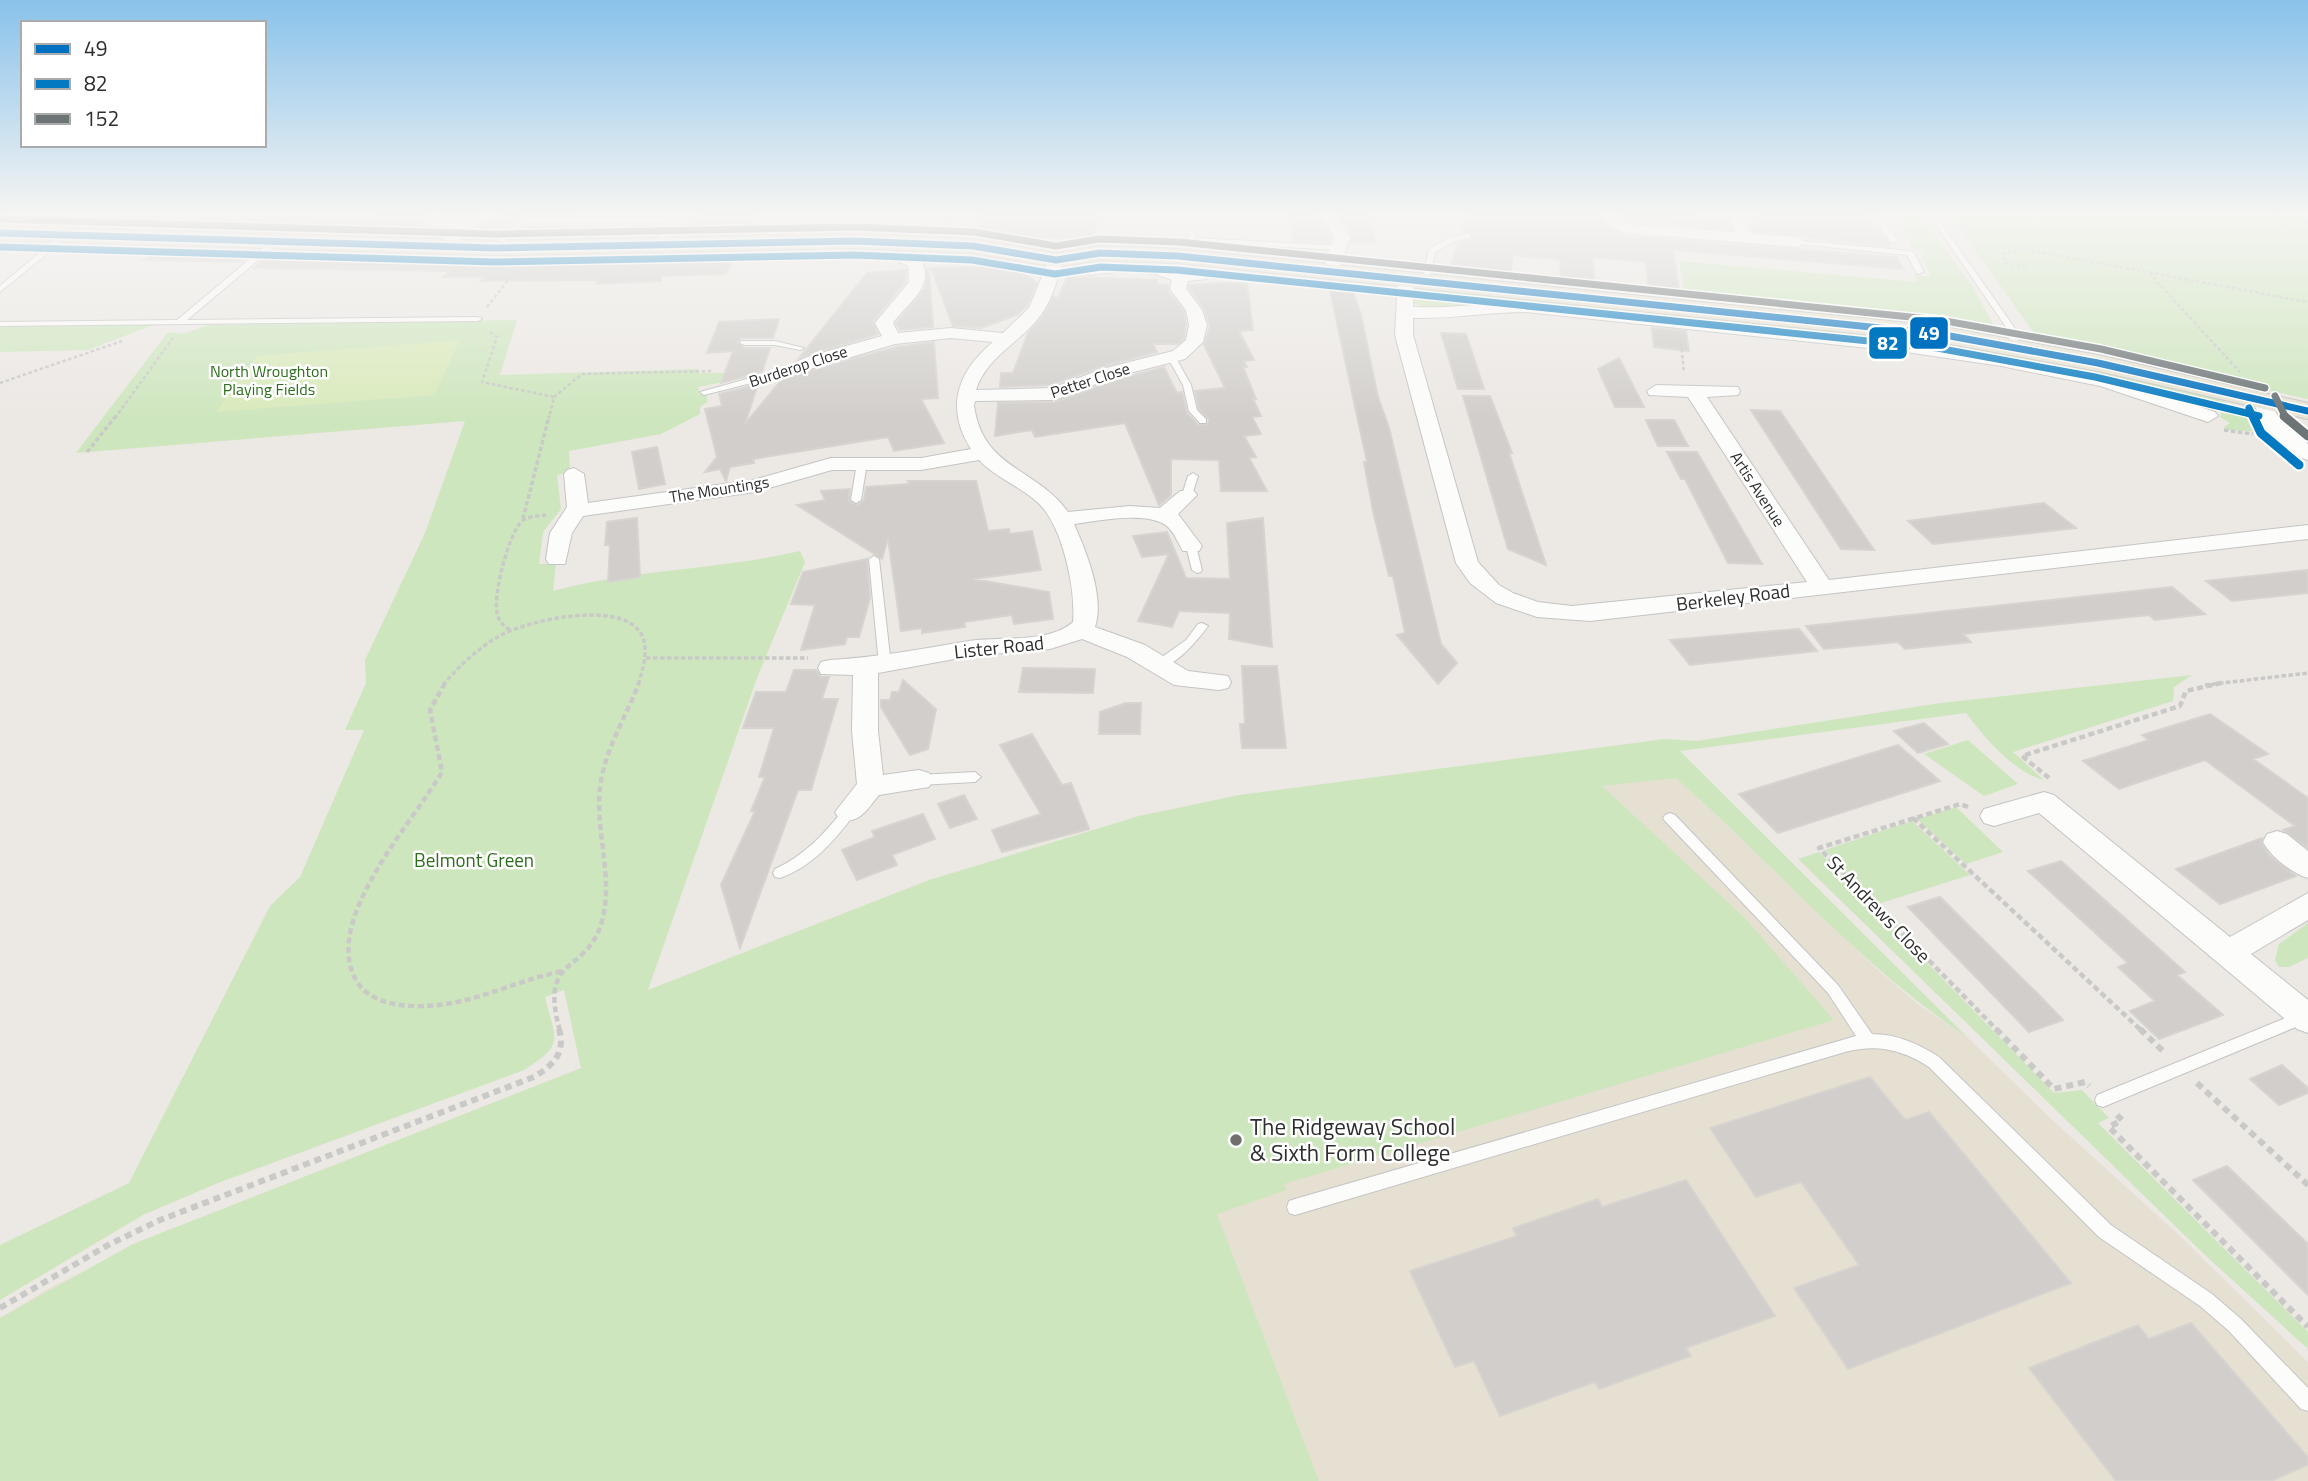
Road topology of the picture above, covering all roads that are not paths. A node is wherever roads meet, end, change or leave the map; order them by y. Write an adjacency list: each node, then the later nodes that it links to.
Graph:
1 (229, 281): 10 (lane)
2 (916, 281): 12 (street)
3 (1048, 281): 13 (street)
4 (1180, 281): 18 (street)
5 (1415, 281): 8 (street, Berkeley Road)
6 (1446, 281): 15 (main road)
7 (1978, 281): 15 (lane)
8 (1403, 312): 27 (street); 43 (street, Berkeley Road)
9 (478, 319): 10 (lane)
10 (178, 323): 11 (lane)
11 (0, 324)
12 (892, 339): 13 (street, Burderop Close); 17 (street, Burderop Close)
13 (1007, 339): 24 (street)
14 (744, 343): 16 (lane)
15 (2017, 347): 25 (main road)
16 (800, 348): 17 (street)
17 (818, 358): 19 (street, Burderop Close)
18 (1172, 358): 24 (street, Petter Close); 28 (lane)
19 (787, 371): 23 (lane, Burderop Close)
20 (1656, 391): 21 (street)
21 (1694, 391): 22 (street); 43 (street, Artis Avenue)
22 (1731, 391)
23 (704, 393)
24 (965, 396): 29 (street)
25 (2262, 402): 26 (main road); 30 (street)
26 (2308, 411)
27 (2207, 415)
28 (1203, 421)
29 (984, 453): 31 (street, The Mountings); 37 (street)
30 (2308, 454)
31 (862, 463): 34 (lane); 35 (street, The Mountings)
32 (574, 474): 35 (street)
33 (1190, 486): 36 (street)
34 (856, 500)
35 (575, 511): 40 (street)
36 (1165, 515): 37 (street); 39 (street)
37 (1063, 520): 45 (street)
38 (2308, 532): 43 (street, Berkeley Road)
39 (1191, 546): 42 (lane)
40 (557, 559)
41 (874, 559): 47 (lane)
42 (1197, 570)
43 (1822, 587)
44 (1202, 626): 46 (lane)
45 (1082, 630): 46 (street); 47 (street, Lister Road)
46 (1159, 664): 49 (street)
47 (876, 666): 48 (street, Lister Road); 52 (street)
48 (830, 668)
49 (1219, 682)
50 (975, 777): 51 (lane)
51 (919, 780): 52 (street)
52 (871, 786): 53 (street)
53 (849, 812): 58 (lane)
54 (1994, 816): 60 (street)
55 (1670, 818): 62 (lane)
56 (2277, 842): 57 (street)
57 (2308, 867)
58 (780, 873)
59 (2308, 905): 60 (street)
60 (2230, 952): 61 (street)
61 (2307, 1017): 63 (lane)
62 (1867, 1039): 64 (lane); 65 (lane)
63 (2103, 1100)
64 (1295, 1207)
65 (2308, 1402)

